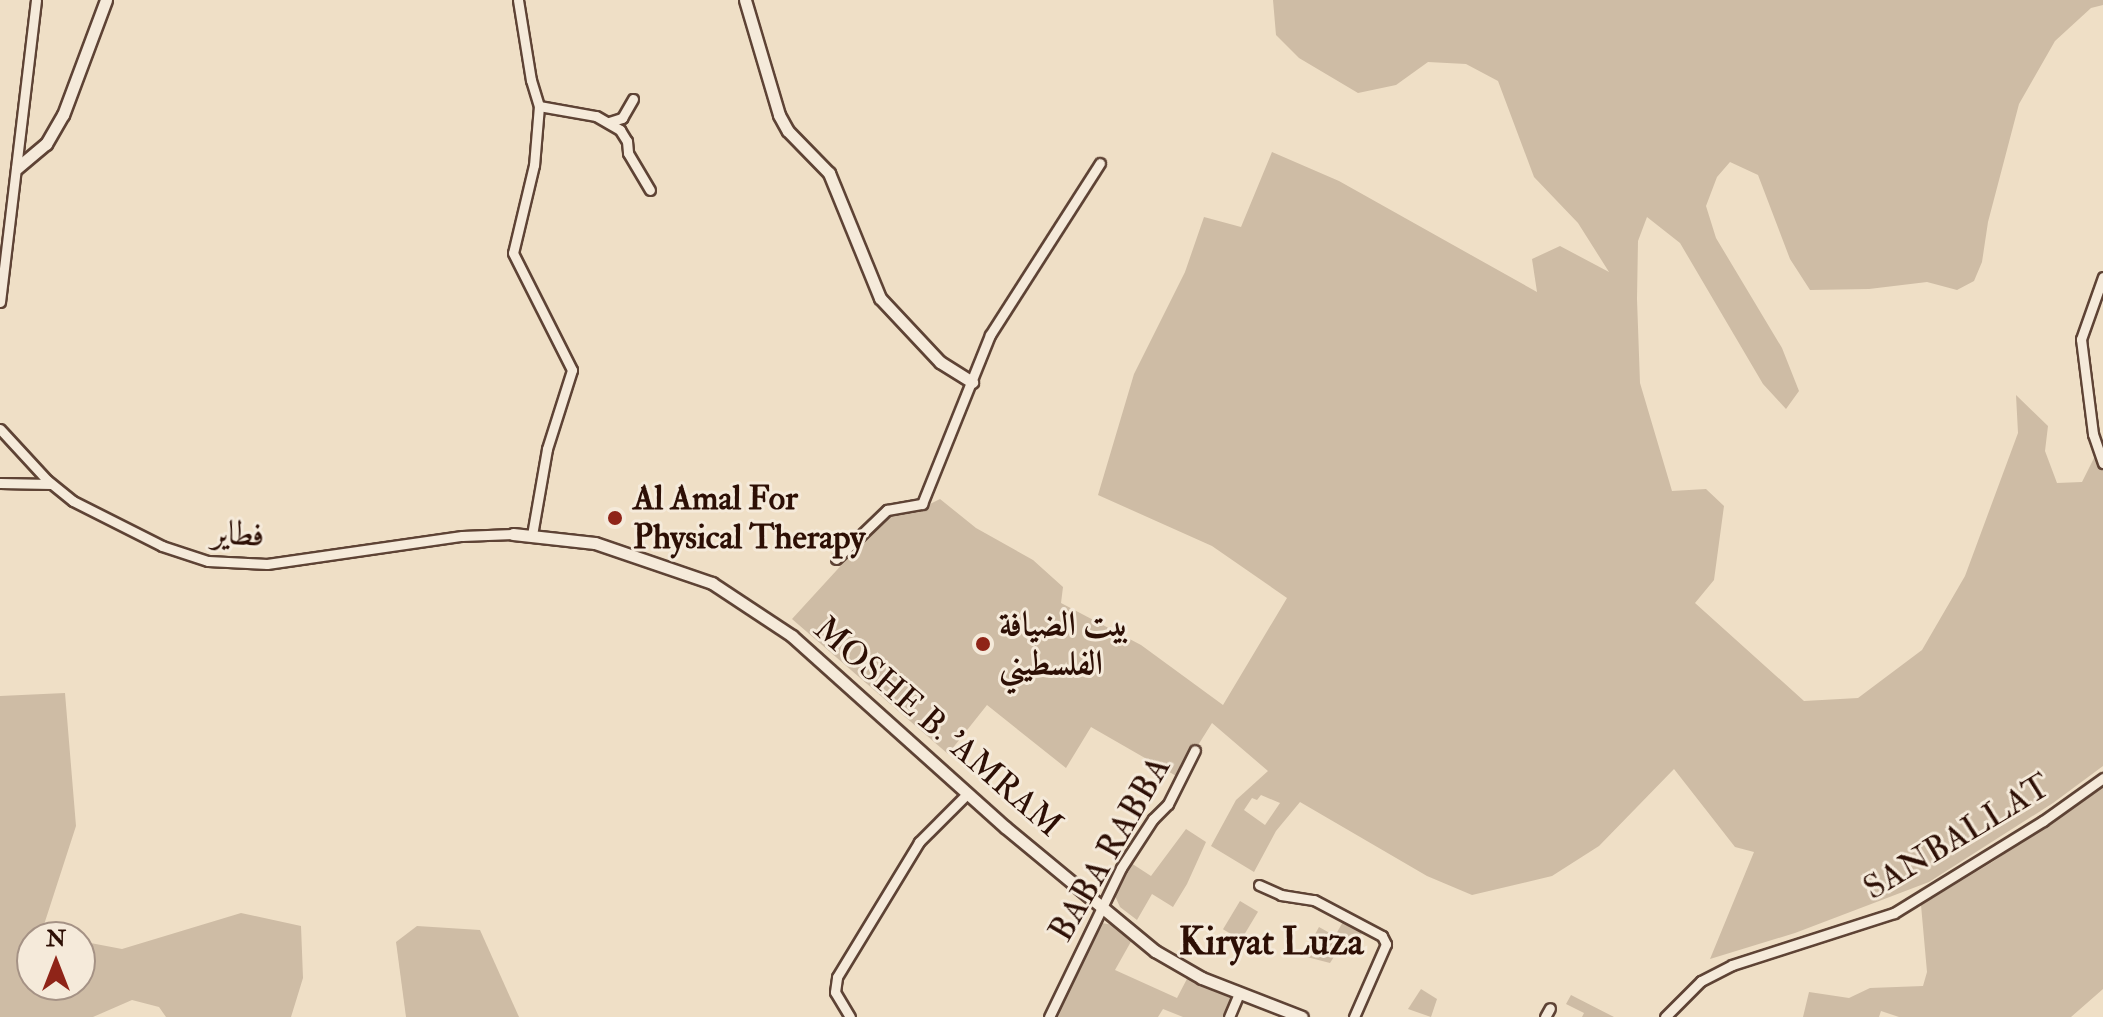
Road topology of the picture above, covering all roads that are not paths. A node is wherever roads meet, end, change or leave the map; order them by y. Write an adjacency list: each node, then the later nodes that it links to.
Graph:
1 (36, 0): 9 (street)
2 (106, 0): 9 (street)
3 (518, 0): 6 (street)
4 (745, 0): 13 (street)
5 (633, 99): 7 (street)
6 (539, 106): 7 (street); 19 (street)
7 (609, 122): 10 (street)
8 (1100, 163): 13 (street)
9 (17, 168): 12 (street)
10 (650, 190)
11 (2103, 277): 15 (street)
12 (0, 302)
13 (972, 382): 20 (street)
14 (0, 429): 17 (street, فطاير)
15 (2103, 463)
16 (0, 483): 17 (street)
17 (51, 484): 18 (street, فطاير)
18 (513, 534): 19 (street, MOSHE B. 'AMRAM)
19 (532, 535): 23 (street, MOSHE B. 'AMRAM)
20 (836, 559)
21 (1195, 750): 25 (street, BABA RABBA)
22 (2103, 778): 32 (street, SANBALLAT)
23 (968, 793): 25 (street, MOSHE B. 'AMRAM); 27 (street)
24 (1259, 885): 31 (street)
25 (1102, 904): 26 (street, MOSHE B. 'AMRAM); 28 (street, BABA RABBA)
26 (1239, 994): 29 (street); 30 (street, MOSHE B. 'AMRAM)
27 (850, 1017)
28 (1049, 1017)
29 (1229, 1017)
30 (1302, 1017)
31 (1354, 1017)
32 (1665, 1017)

